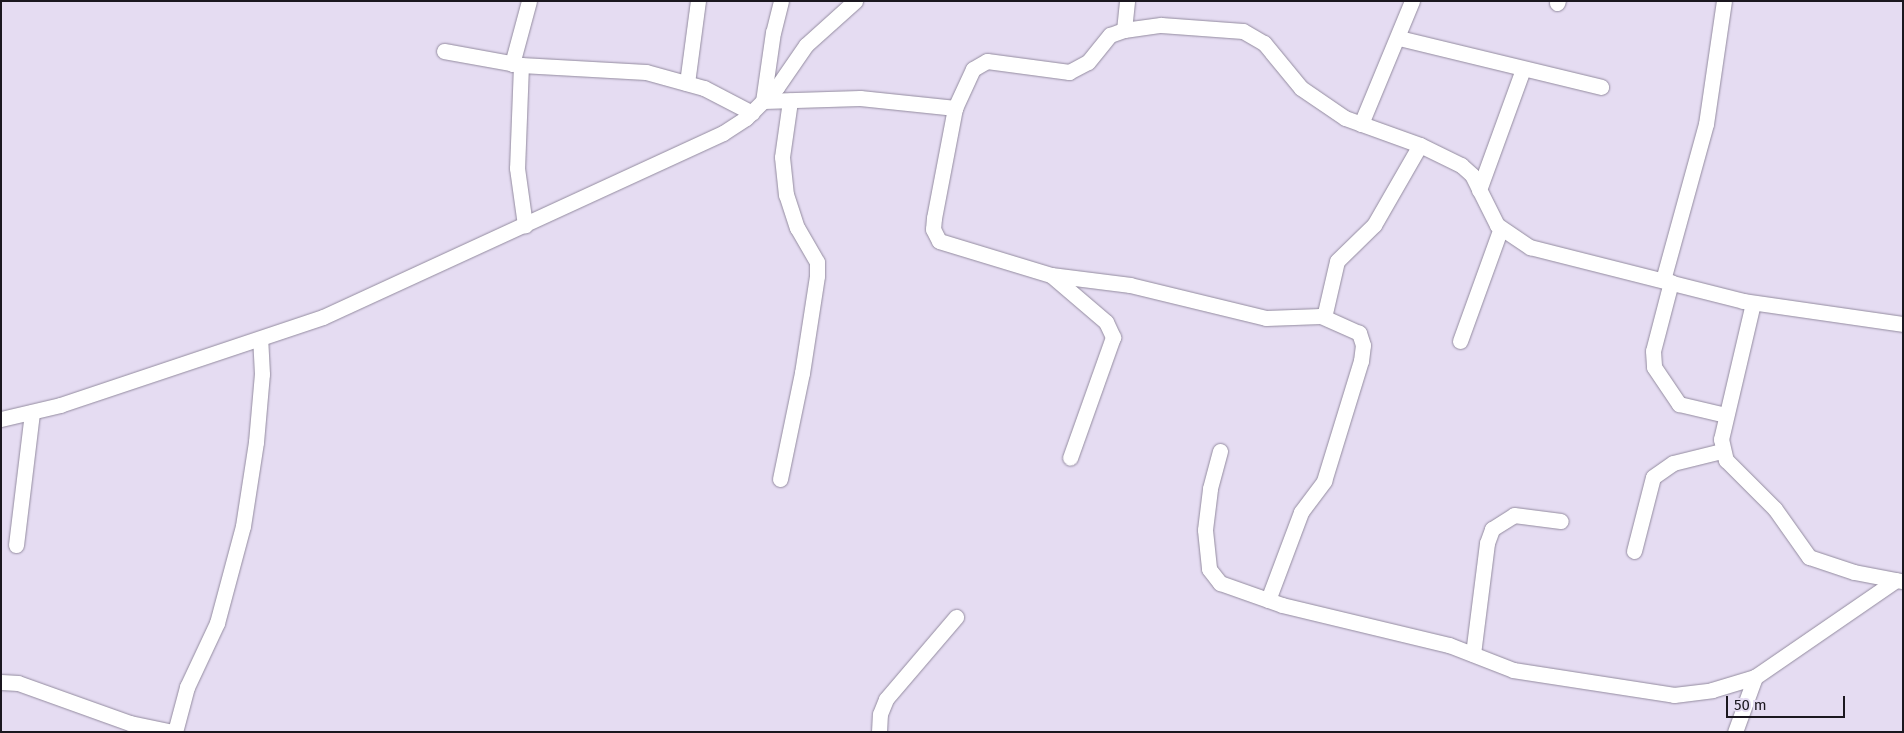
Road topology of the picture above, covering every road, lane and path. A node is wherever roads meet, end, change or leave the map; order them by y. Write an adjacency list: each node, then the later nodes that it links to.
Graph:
1 (529, 1): 11 (street)
2 (698, 1): 13 (street)
3 (781, 1): 15 (street)
4 (855, 1): 15 (street)
5 (1127, 1): 8 (street)
6 (1412, 1): 9 (street)
7 (1724, 1): 25 (street)
8 (1124, 30): 17 (street); 19 (street)
9 (1399, 38): 12 (street); 19 (street)
10 (444, 51): 11 (street)
11 (517, 65): 13 (street); 22 (street)
12 (1523, 69): 14 (street); 21 (street)
13 (687, 83): 18 (street)
14 (1601, 87)
15 (763, 101): 16 (street); 18 (street)
16 (790, 102): 17 (street); 37 (street)
17 (955, 108): 24 (street)
18 (752, 113): 22 (street)
19 (1361, 124): 20 (street)
20 (1420, 145): 21 (street); 27 (street)
21 (1479, 190): 23 (street)
22 (524, 225): 29 (street)
23 (1501, 228): 25 (street); 30 (street)
24 (1051, 275): 27 (street); 36 (street)
25 (1667, 281): 26 (street); 32 (street)
26 (1753, 302): 28 (street); 32 (street)
27 (1320, 316): 42 (street)
28 (1903, 324)
29 (260, 339): 31 (street); 47 (street)
30 (1460, 341)
31 (32, 412): 33 (street); 39 (street)
32 (1726, 415): 34 (street)
33 (1, 419)
34 (1722, 451): 40 (street); 41 (street)
35 (1220, 452): 42 (street)
36 (1070, 458)
37 (780, 479)
38 (1561, 521): 44 (street)
39 (16, 545)
40 (1634, 551)
41 (1899, 580): 45 (street)
42 (1268, 600): 44 (street)
43 (956, 617): 48 (street)
44 (1473, 654): 45 (street)
45 (1755, 677): 49 (street)
46 (1, 682): 47 (street)
47 (174, 732)
48 (879, 732)
49 (1735, 732)

